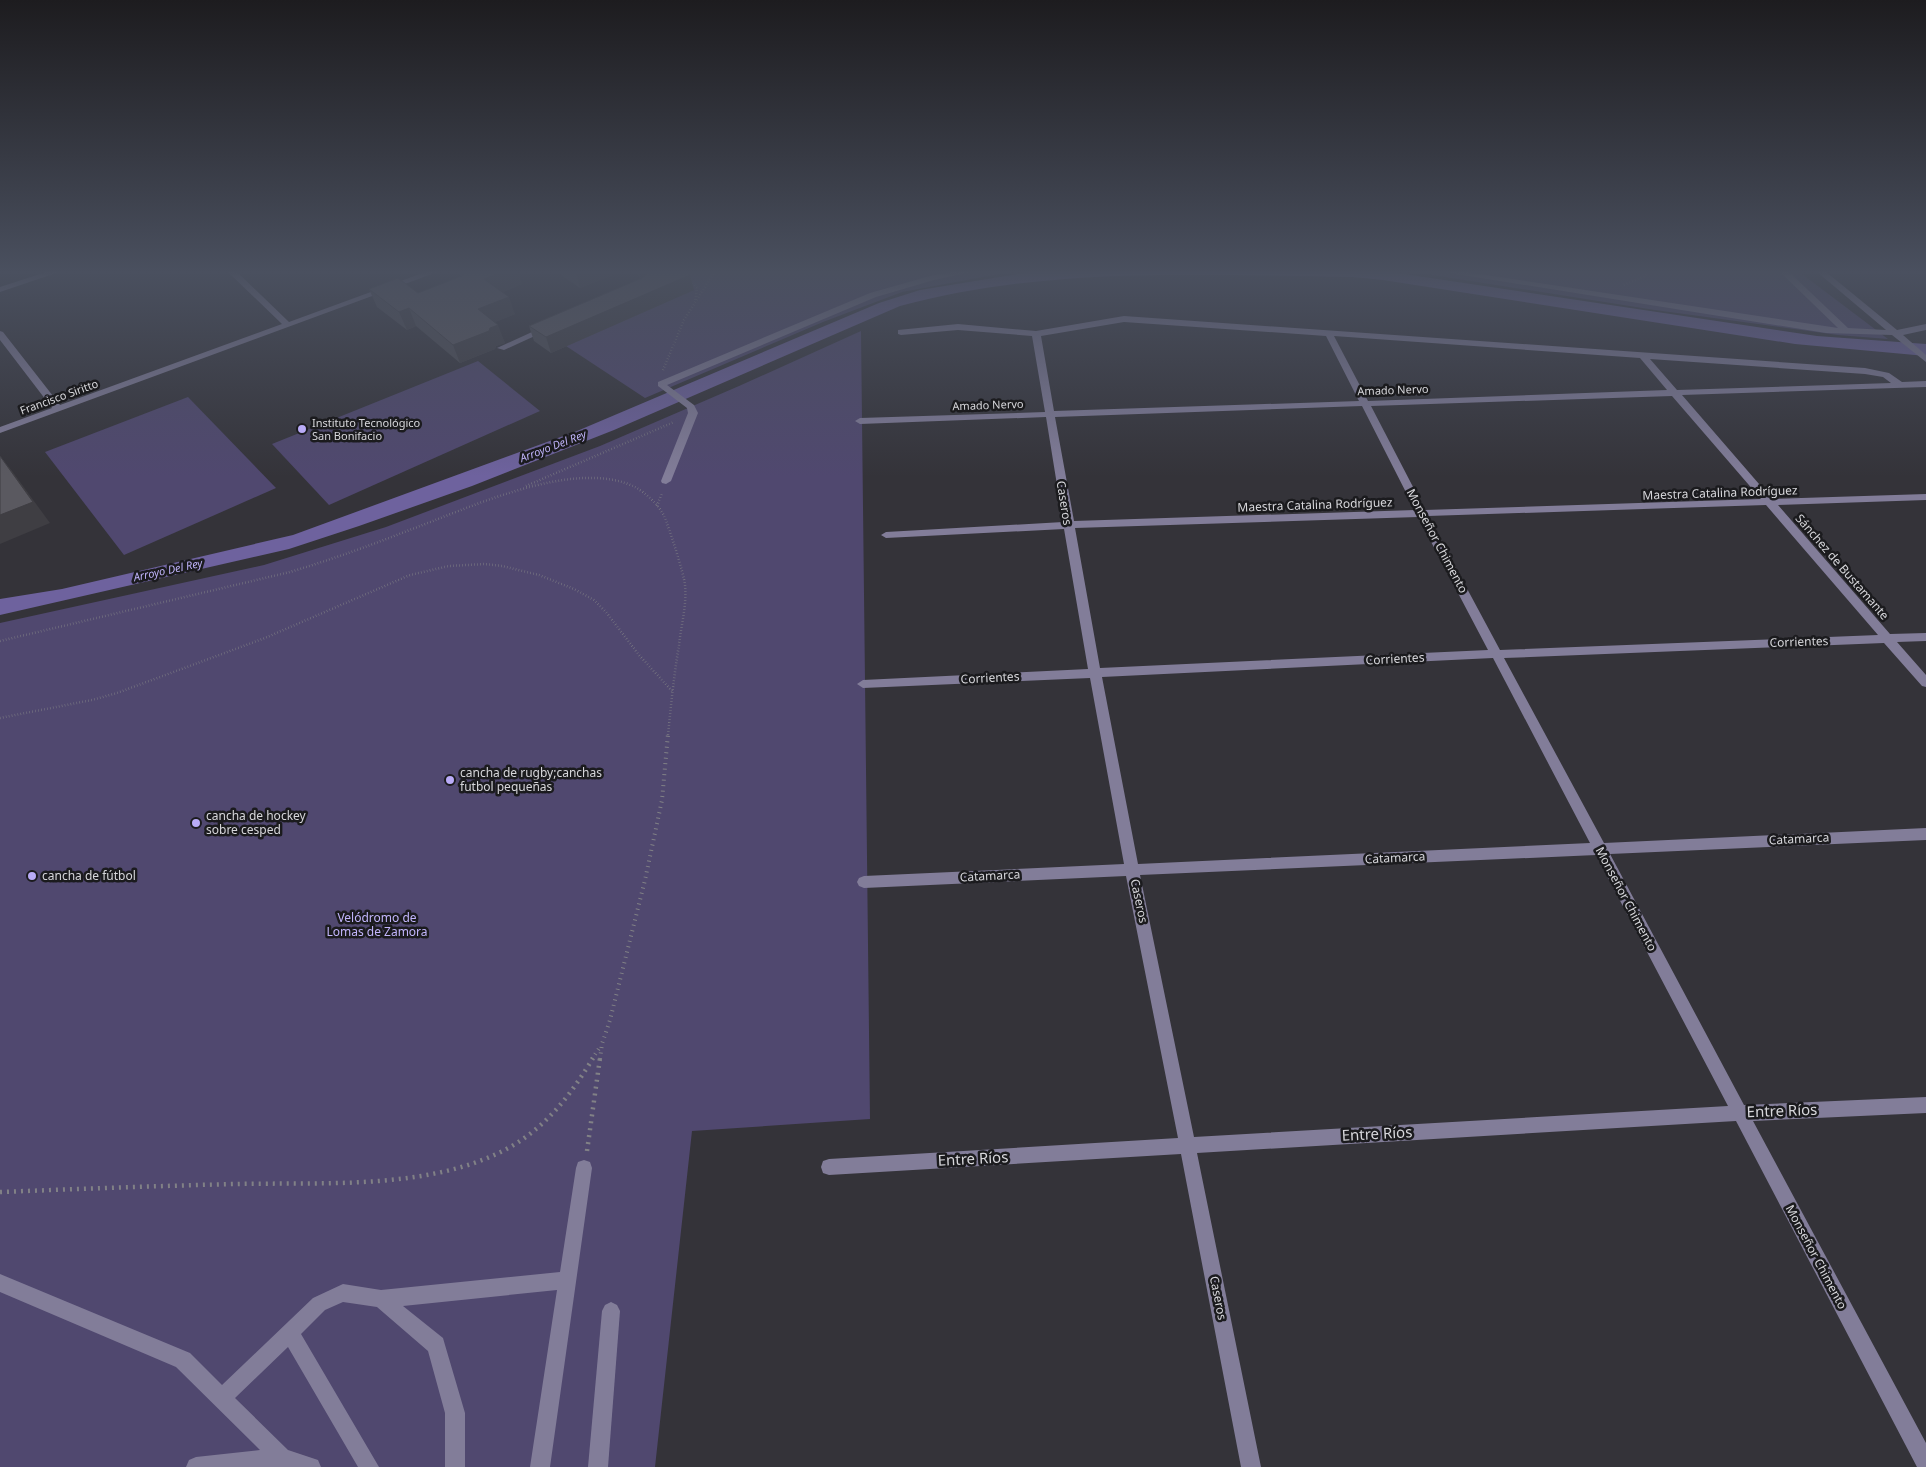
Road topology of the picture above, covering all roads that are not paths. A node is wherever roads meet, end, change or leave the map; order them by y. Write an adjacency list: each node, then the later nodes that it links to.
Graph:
1 (4, 339): 16 (street)
2 (248, 339): 16 (street, Francisco Siritto)
3 (521, 339): 9 (street)
4 (769, 339): 20 (street)
5 (1037, 339): 17 (street, Caseros)
6 (1332, 339): 15 (street, Monseñor Chimento)
7 (1414, 339): 10 (street)
8 (1904, 339): 11 (street)
9 (501, 348)
10 (1641, 354): 13 (street); 14 (street, Sánchez de Bustamante)
11 (1926, 358)
12 (1926, 384): 13 (street, Amado Nervo)
13 (1900, 385): 14 (street, Amado Nervo)
14 (1675, 394): 15 (street, Amado Nervo); 22 (street, Sánchez de Bustamante)
15 (1363, 402): 17 (street, Amado Nervo); 23 (street, Monseñor Chimento)
16 (58, 409): 19 (street, Francisco Siritto)
17 (1050, 414): 18 (street, Amado Nervo); 24 (street, Caseros)
18 (860, 421)
19 (0, 430)
20 (666, 481)
21 (1926, 498): 22 (street, Maestra Catalina Rodríguez)
22 (1771, 504): 23 (street, Maestra Catalina Rodríguez); 27 (street, Sánchez de Bustamante)
23 (1422, 514): 24 (street, Maestra Catalina Rodríguez); 28 (street, Monseñor Chimento)
24 (1068, 525): 25 (street, Maestra Catalina Rodríguez); 29 (street, Caseros)
25 (886, 535)
26 (1926, 637): 27 (street, Corrientes)
27 (1888, 638): 28 (street, Corrientes); 30 (street, Sánchez de Bustamante)
28 (1496, 654): 29 (street, Corrientes); 33 (street, Monseñor Chimento)
29 (1095, 673): 31 (street, Corrientes); 34 (street, Caseros)
30 (1926, 682)
31 (863, 684)
32 (1926, 834): 33 (street, Catamarca)
33 (1600, 848): 34 (street, Catamarca); 37 (street, Monseñor Chimento)
34 (1132, 870): 35 (street, Catamarca); 38 (street, Caseros)
35 (864, 882)
36 (1926, 1105): 37 (street, Entre Ríos)
37 (1739, 1113): 38 (street, Entre Ríos); 48 (street, Monseñor Chimento)
38 (1189, 1146): 39 (street, Entre Ríos); 55 (street, Caseros)
39 (829, 1167)
40 (584, 1168): 41 (street)
41 (568, 1280): 43 (street); 53 (street)
42 (0, 1283): 46 (street)
43 (381, 1299): 45 (street); 52 (street)
44 (611, 1311): 54 (street)
45 (290, 1332): 46 (street); 51 (street)
46 (222, 1398): 47 (street)
47 (286, 1462): 49 (street); 50 (street)
48 (1926, 1463)
49 (196, 1467)
50 (311, 1467)
51 (369, 1467)
52 (455, 1467)
53 (540, 1467)
54 (598, 1467)
55 (1251, 1467)

